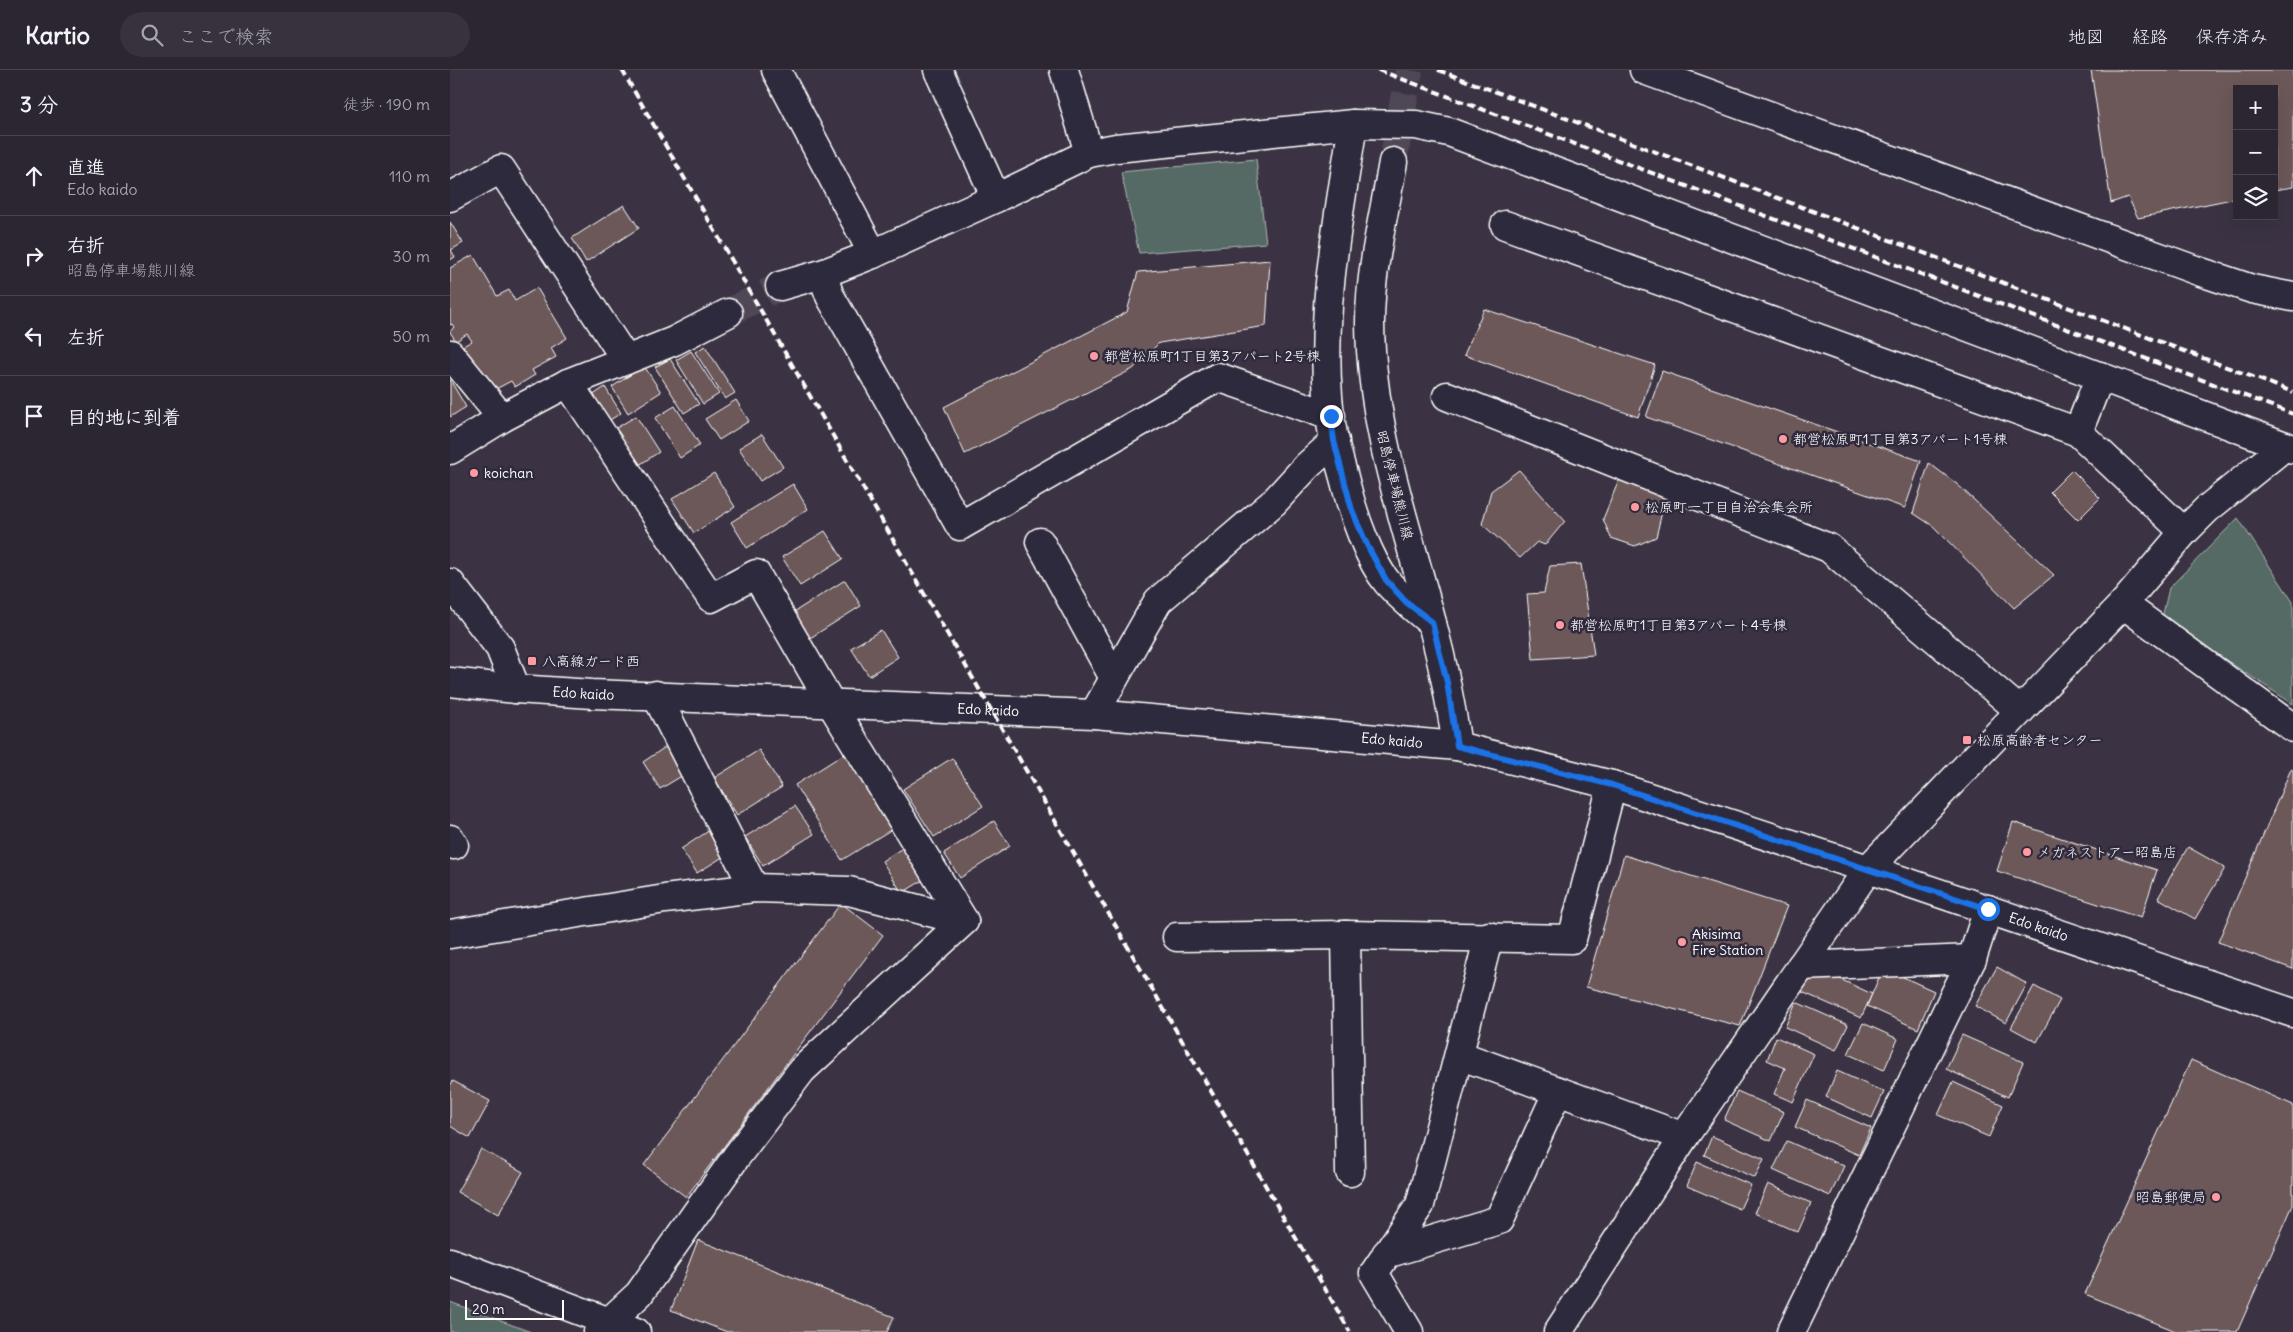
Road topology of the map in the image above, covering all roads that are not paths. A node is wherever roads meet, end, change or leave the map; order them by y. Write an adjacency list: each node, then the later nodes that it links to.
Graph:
1 (776, 70): 11 (street)
2 (938, 70): 9 (street)
3 (1064, 70): 6 (street)
4 (1644, 70): 14 (street)
5 (1353, 124): 6 (street); 18 (street); 22 (street)
6 (1089, 154): 9 (street)
7 (1393, 162): 30 (street, 昭島停車場熊川線)
8 (450, 197): 17 (street)
9 (996, 198): 11 (street)
10 (1505, 225): 23 (street)
11 (872, 254): 12 (street)
12 (822, 274): 13 (street); 22 (street)
13 (780, 286)
14 (2293, 297)
15 (728, 313): 17 (street)
16 (450, 354): 21 (street)
17 (626, 360): 19 (street)
18 (2100, 376): 23 (street); 24 (street)
19 (568, 383): 21 (street); 35 (street)
20 (1447, 396): 36 (street)
21 (502, 418): 25 (street)
22 (1333, 429): 30 (street); 31 (street)
23 (2078, 432): 26 (street)
24 (2289, 447): 26 (street)
25 (450, 450)
26 (2184, 532): 29 (street)
27 (1040, 542): 31 (street)
28 (450, 583): 33 (street)
29 (2123, 604): 36 (street); 38 (street)
30 (1432, 622): 39 (street, 昭島停車場熊川線)
31 (1114, 678): 37 (street)
32 (450, 682): 33 (street, Edo kaido)
33 (516, 689): 34 (street, Edo kaido)
34 (656, 695): 35 (street, Edo kaido); 42 (street)
35 (832, 705): 37 (street, Edo kaido); 44 (street)
36 (2020, 711): 41 (street)
37 (1094, 714): 39 (street, Edo kaido)
38 (2293, 728)
39 (1457, 746): 40 (street, Edo kaido)
40 (1612, 785): 41 (street, Edo kaido); 47 (street)
41 (1868, 869): 43 (street, Edo kaido); 50 (street)
42 (754, 888): 44 (street); 45 (street)
43 (1988, 909): 49 (street); 51 (street, Edo kaido)
44 (964, 921): 58 (street)
45 (450, 934)
46 (1346, 934): 47 (street); 48 (street); 55 (street)
47 (1488, 936): 52 (street)
48 (1177, 937)
49 (1972, 959): 50 (street); 62 (street)
50 (1801, 966): 54 (street)
51 (2293, 1013)
52 (1459, 1056): 53 (street); 56 (street)
53 (1558, 1091): 54 (street); 56 (street)
54 (1684, 1137): 61 (street)
55 (1350, 1172)
56 (1386, 1254): 60 (street)
57 (450, 1262): 58 (street)
58 (603, 1327): 59 (street)
59 (636, 1332)
60 (1409, 1332)
61 (1558, 1332)
62 (1791, 1332)

